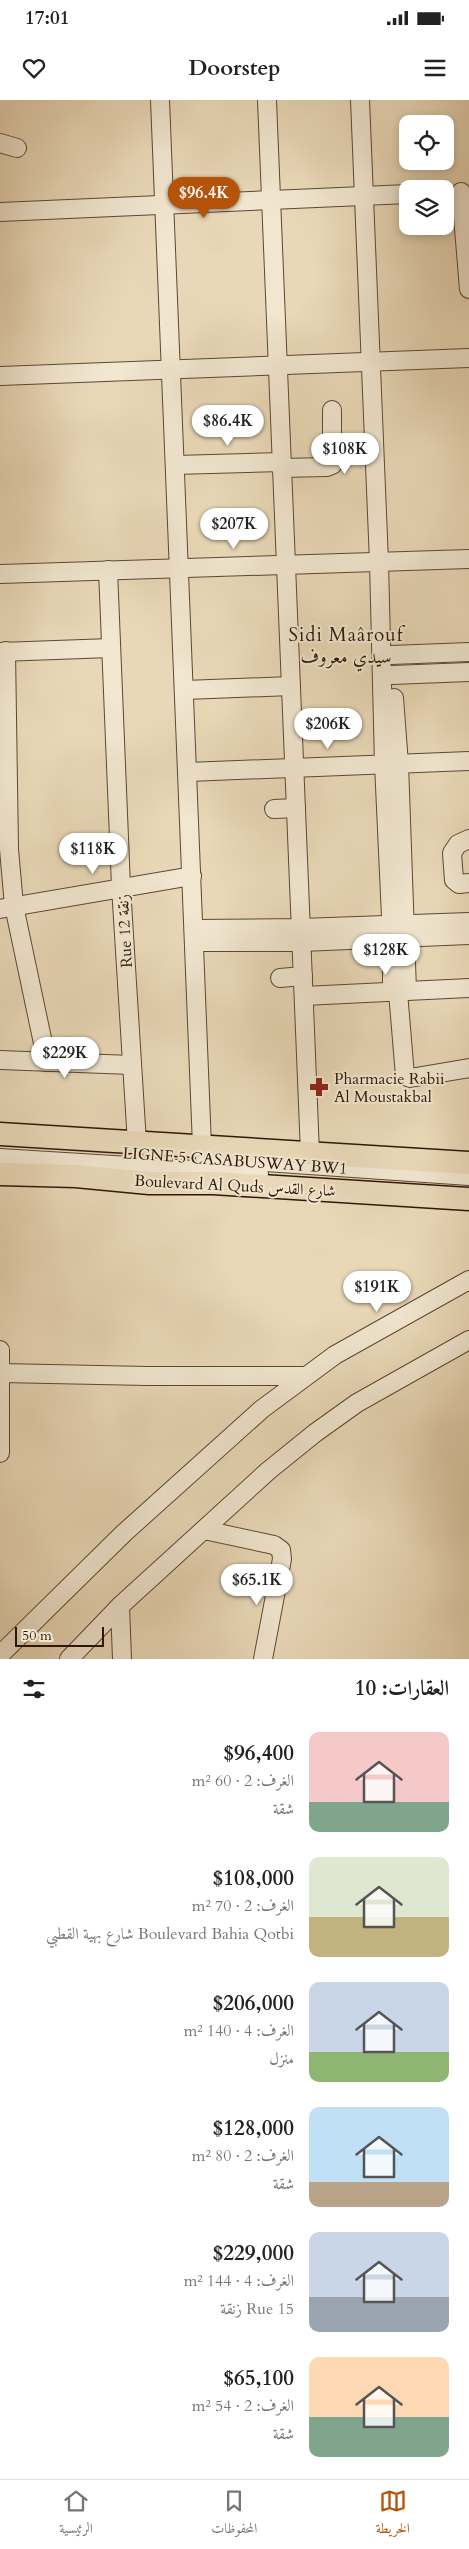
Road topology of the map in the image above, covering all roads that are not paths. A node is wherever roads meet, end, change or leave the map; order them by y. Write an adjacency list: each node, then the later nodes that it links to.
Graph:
1 (160, 100): 11 (street)
2 (268, 100): 10 (street)
3 (360, 100): 9 (street)
4 (371, 100): 9 (street)
5 (0, 143): 6 (street)
6 (17, 148)
7 (458, 192): 13 (street)
8 (399, 194): 9 (street)
9 (369, 196): 10 (street); 15 (street)
10 (272, 200): 11 (street); 16 (street)
11 (165, 204): 12 (street); 17 (street)
12 (0, 212)
13 (469, 289)
14 (469, 358): 15 (street)
15 (376, 362): 16 (street); 23 (street)
16 (278, 365): 17 (street); 21 (street)
17 (171, 370): 18 (street); 20 (street)
18 (0, 376)
19 (332, 410): 21 (street)
20 (175, 465): 21 (street); 26 (street)
21 (281, 465): 24 (street)
22 (469, 559): 23 (street)
23 (384, 562): 24 (street); 31 (street); 37 (street)
24 (286, 565): 26 (street); 34 (street)
25 (116, 566): 26 (street); 27 (street); 28 (street, Rue 12 زنقة)
26 (180, 568): 35 (street)
27 (0, 574)
28 (111, 648): 29 (street); 45 (street, Rue 12 زنقة)
29 (3, 652): 46 (street)
30 (469, 652): 31 (street)
31 (391, 654): 33 (street)
32 (469, 672): 33 (street)
33 (392, 674): 37 (street)
34 (291, 686): 35 (street); 38 (street)
35 (185, 690): 39 (street)
36 (469, 761): 37 (street)
37 (392, 764): 38 (street); 48 (street)
38 (295, 768): 39 (street); 40 (street)
39 (188, 772): 43 (street)
40 (296, 808): 41 (street); 49 (street)
41 (274, 810)
42 (469, 839): 44 (street)
43 (192, 876): 45 (street); 51 (street)
44 (469, 883)
45 (121, 887): 46 (street); 59 (street, Rue 12 زنقة)
46 (7, 908): 58 (street)
47 (469, 922): 48 (street)
48 (398, 932): 49 (street); 50 (street); 55 (street)
49 (301, 935): 51 (street); 52 (street)
50 (469, 935)
51 (195, 936): 63 (street)
52 (303, 976): 53 (street); 56 (street)
53 (280, 978)
54 (469, 988): 55 (street)
55 (399, 992): 56 (street); 60 (street)
56 (304, 996): 64 (street)
57 (0, 1060): 58 (street)
58 (47, 1062): 59 (street)
59 (131, 1065): 61 (street, Rue 12 زنقة)
60 (469, 1068)
61 (137, 1142): 62 (main road); 63 (main road)
62 (1, 1143): 67 (street, LIGNE 5 CASABUSWAY BW1); 68 (street, LIGNE 5 CASABUSWAY BW1)
63 (202, 1146): 64 (main road)
64 (310, 1153): 65 (main road)
65 (469, 1163)
66 (0, 1174): 69 (main road, Boulevard Al Quds شارع القدس)
67 (469, 1176)
68 (469, 1186)
69 (469, 1199)
70 (469, 1280): 74 (street)
71 (469, 1340): 77 (street)
72 (0, 1350): 73 (street)
73 (1, 1373): 74 (street); 75 (street)
74 (304, 1376): 79 (street)
75 (0, 1436): 76 (street)
76 (0, 1453)
77 (204, 1530): 78 (street); 82 (street)
78 (120, 1606): 80 (street); 81 (street)
79 (0, 1655)
80 (69, 1659)
81 (122, 1659)
82 (263, 1659)

